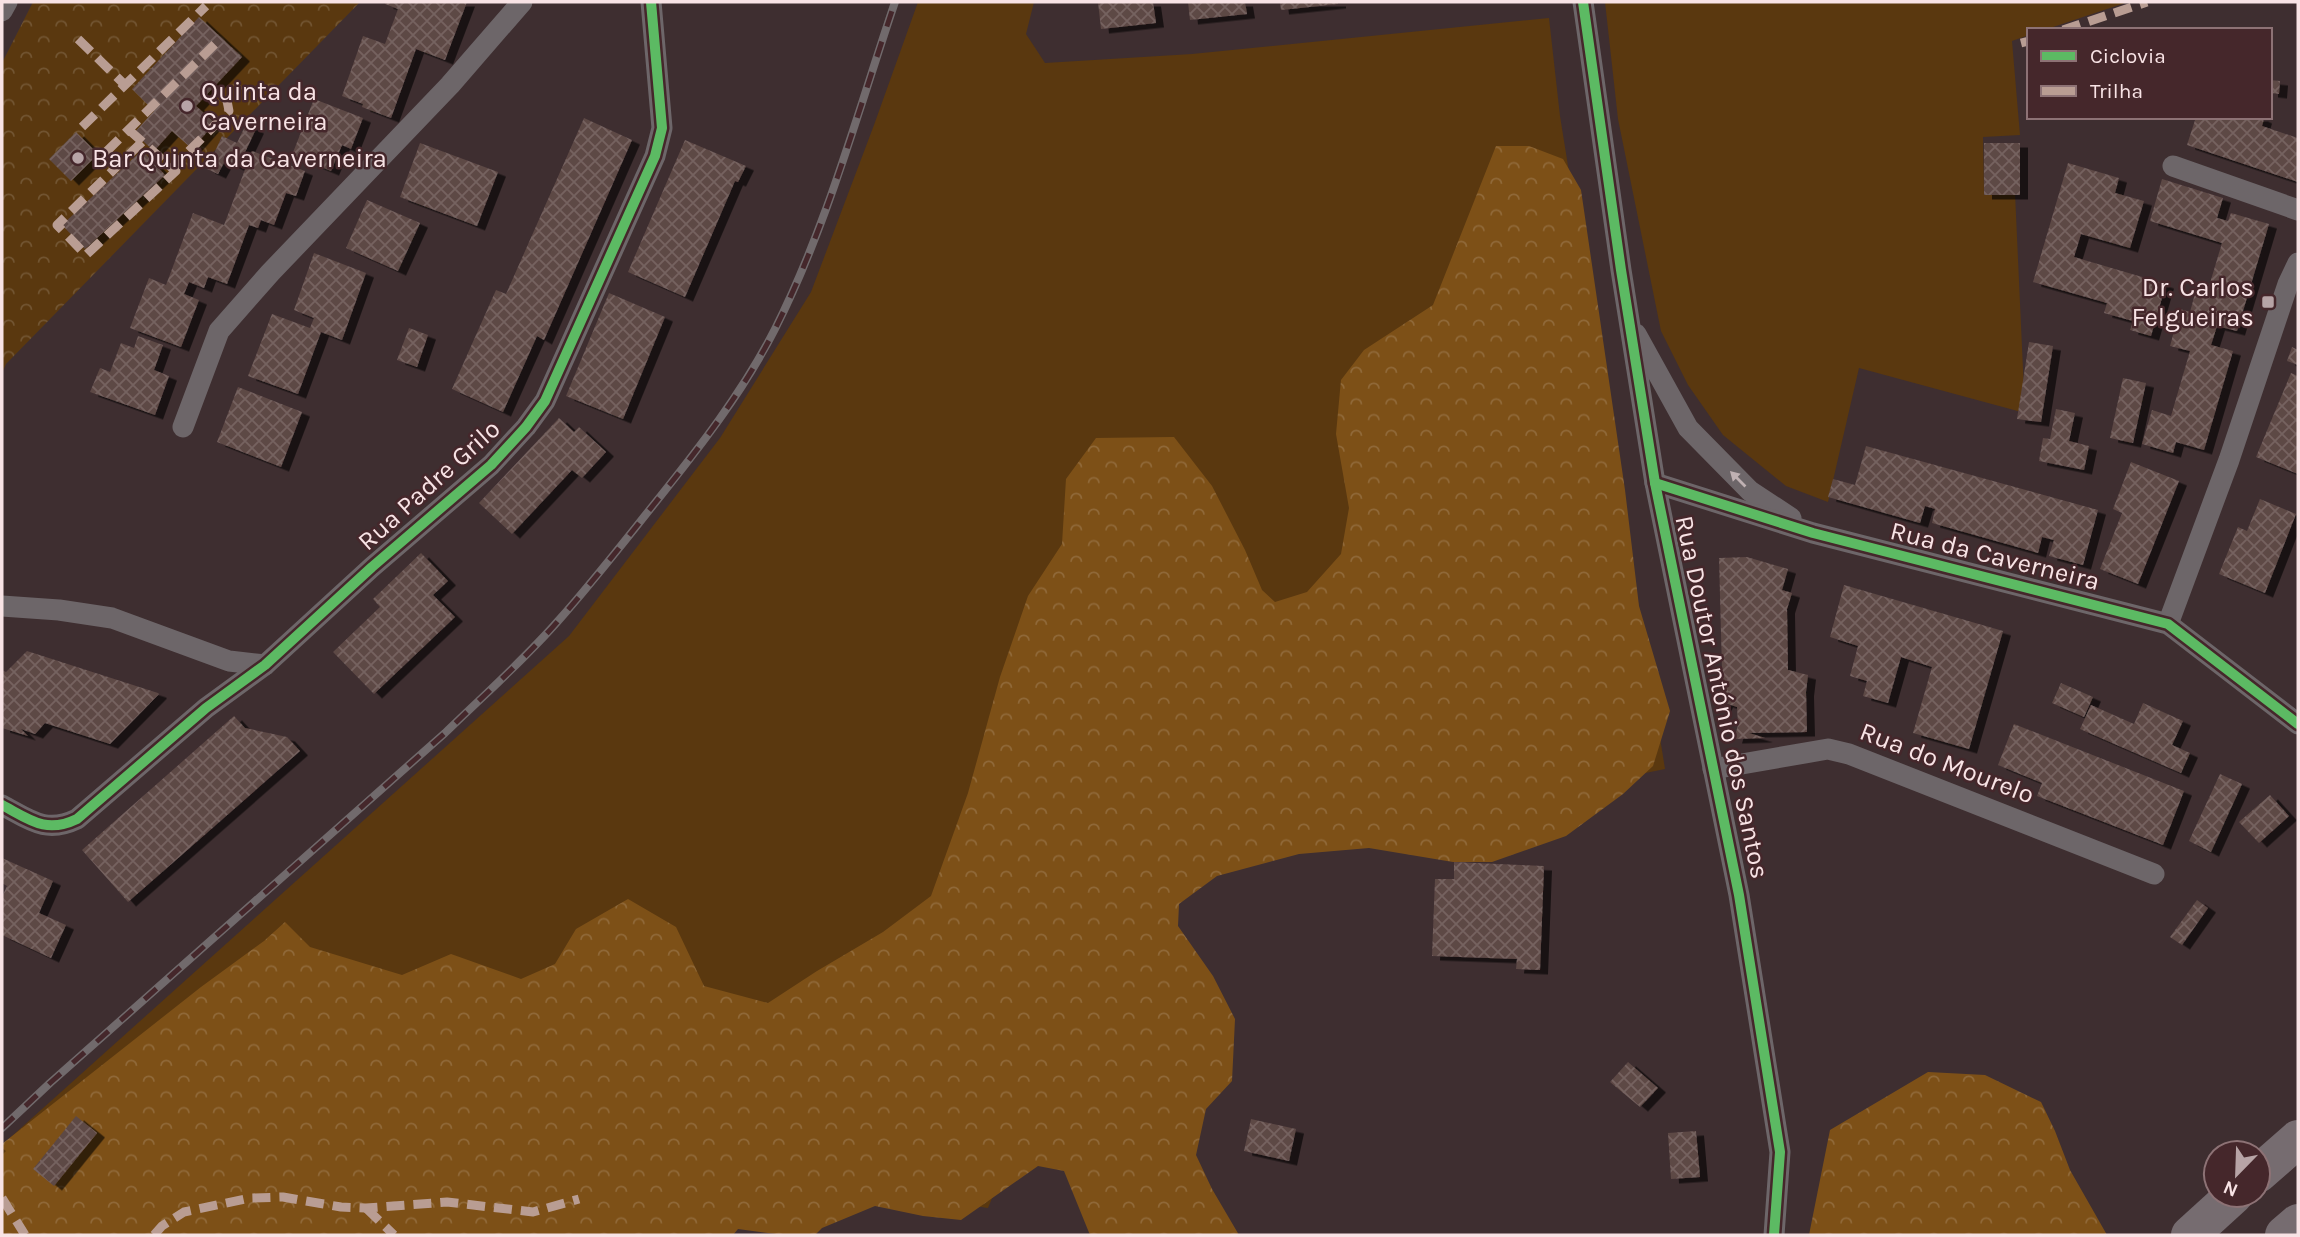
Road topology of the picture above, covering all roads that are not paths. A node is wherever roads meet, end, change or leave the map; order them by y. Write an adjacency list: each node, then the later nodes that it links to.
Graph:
1 (7, 2): 5 (street)
2 (522, 2): 10 (street)
3 (652, 2): 15 (street, Rua Padre Grilo)
4 (1583, 2): 9 (street, Rua Doutor António dos Santos)
5 (2, 11)
6 (2173, 166): 7 (street)
7 (2298, 210)
8 (2298, 263): 14 (street)
9 (1629, 322): 11 (street, Rua Doutor António dos Santos); 12 (street, Rua da Caverneira, one-way to 9)
10 (183, 426)
11 (1656, 483): 12 (street, Rua da Caverneira); 17 (street, Rua Doutor António dos Santos)
12 (1813, 533): 14 (street, Rua da Caverneira)
13 (2, 606): 15 (street)
14 (2168, 624): 16 (street, Rua da Caverneira)
15 (265, 665): 18 (street, Rua Padre Grilo)
16 (2298, 724)
17 (1713, 769): 19 (street, Rua do Mourelo); 24 (street, Rua Doutor António dos Santos)
18 (2, 805)
19 (2154, 874)
20 (2298, 1139): 21 (highway)
21 (2272, 1162)
22 (2219, 1209): 25 (highway)
23 (2298, 1223): 26 (highway)
24 (1774, 1235)
25 (2190, 1235)
26 (2284, 1235)

